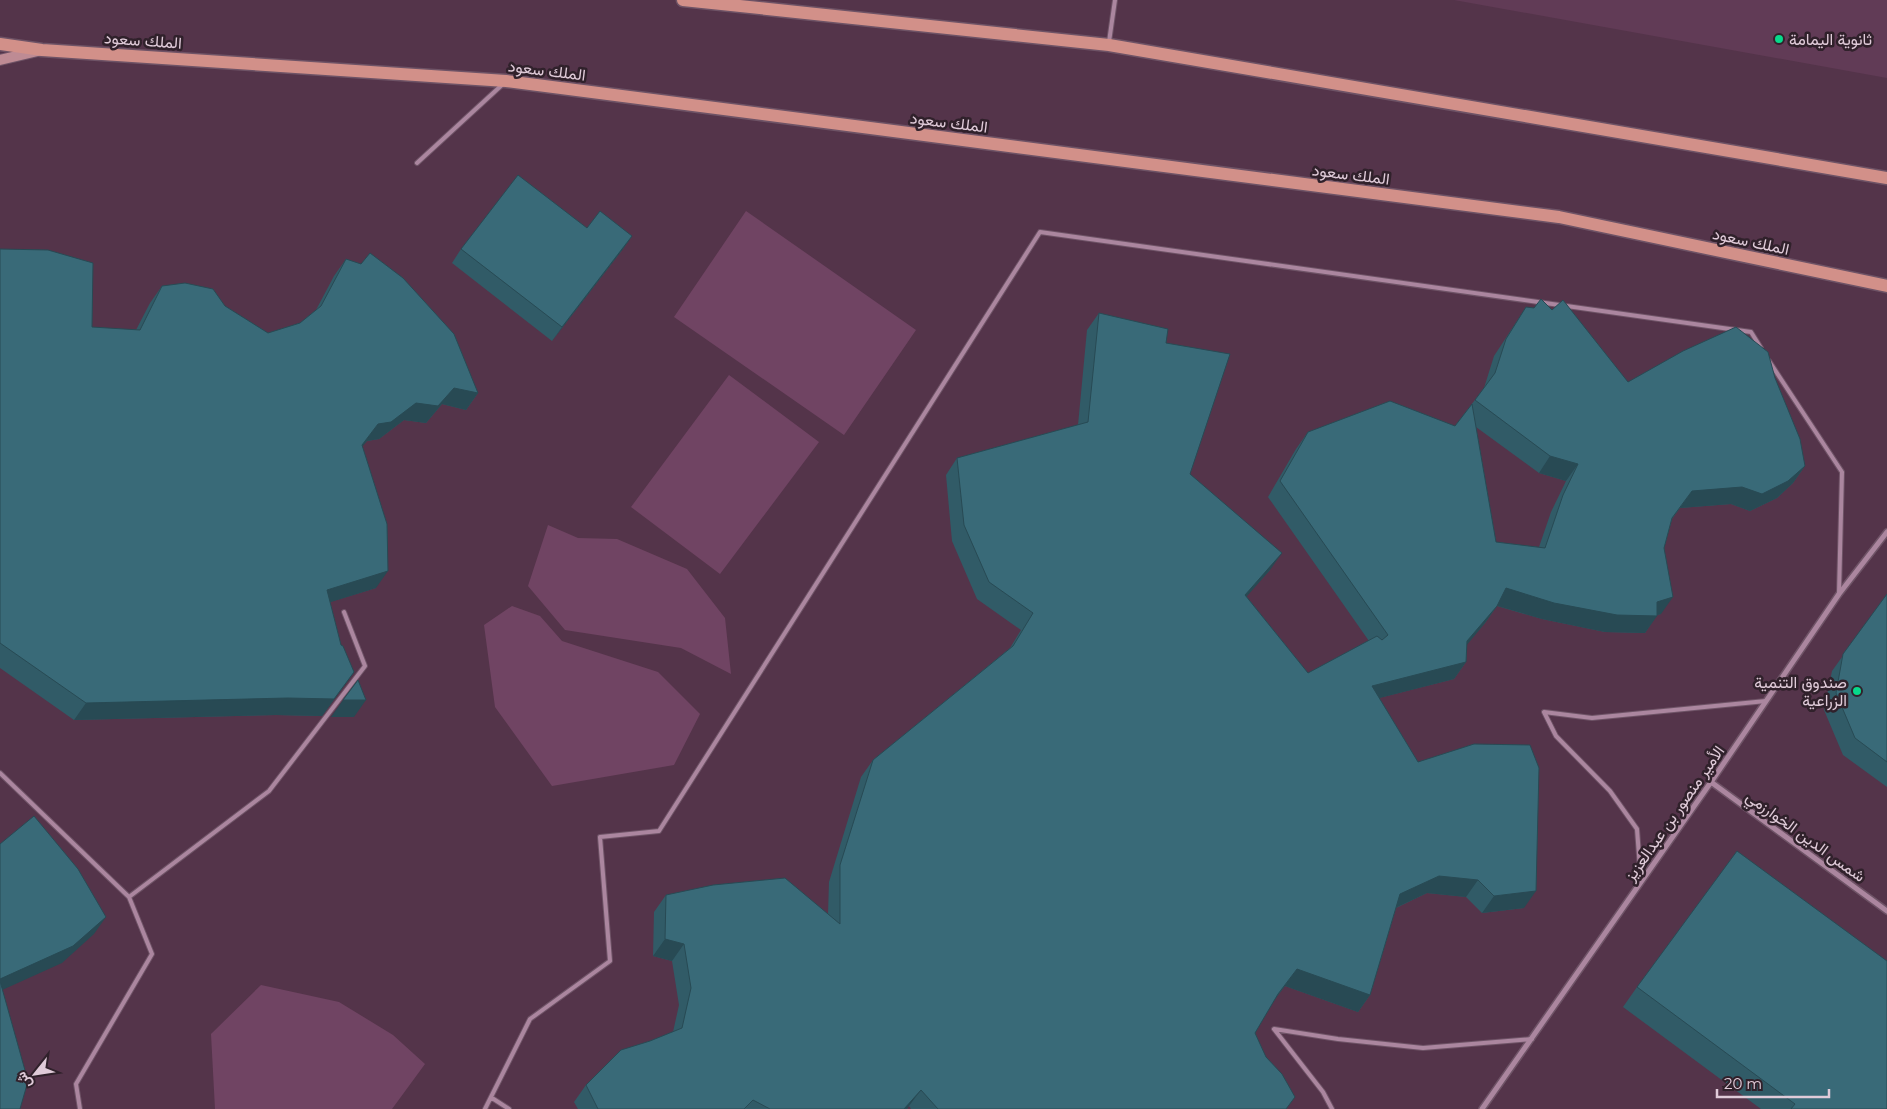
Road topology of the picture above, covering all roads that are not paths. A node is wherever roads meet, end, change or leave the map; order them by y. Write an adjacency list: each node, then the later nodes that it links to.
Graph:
1 (683, 0): 5 (main road)
2 (1115, 0): 5 (lane)
3 (0, 36): 6 (main road)
4 (0, 44): 6 (main road, الملك سعود)
5 (1109, 44): 10 (main road)
6 (42, 50): 7 (main road); 8 (main road, الملك سعود)
7 (0, 60)
8 (506, 81): 9 (lane); 11 (main road, الملك سعود)
9 (417, 163)
10 (1887, 178)
11 (1887, 286)
12 (1762, 349): 24 (lane)
13 (1767, 357): 15 (lane)
14 (1887, 532): 15 (street, الأمير منصور بن عبدالعزيز)
15 (1839, 594): 17 (street, الأمير منصور بن عبدالعزيز)
16 (344, 612): 21 (lane)
17 (1766, 701): 19 (street, الأمير منصور بن عبدالعزيز); 20 (lane)
18 (0, 773): 21 (lane)
19 (1711, 782): 20 (street, الأمير منصور بن عبدالعزيز); 22 (street, شمس الدين الخوارزمي)
20 (1641, 882): 23 (street, الأمير منصور بن عبدالعزيز)
21 (129, 897): 25 (lane)
22 (1887, 911)
23 (1532, 1038): 28 (lane); 29 (street, الأمير منصور بن عبدالعزيز)
24 (492, 1098): 26 (lane); 27 (lane)
25 (80, 1109)
26 (484, 1109)
27 (509, 1109)
28 (1332, 1109)
29 (1482, 1109)

